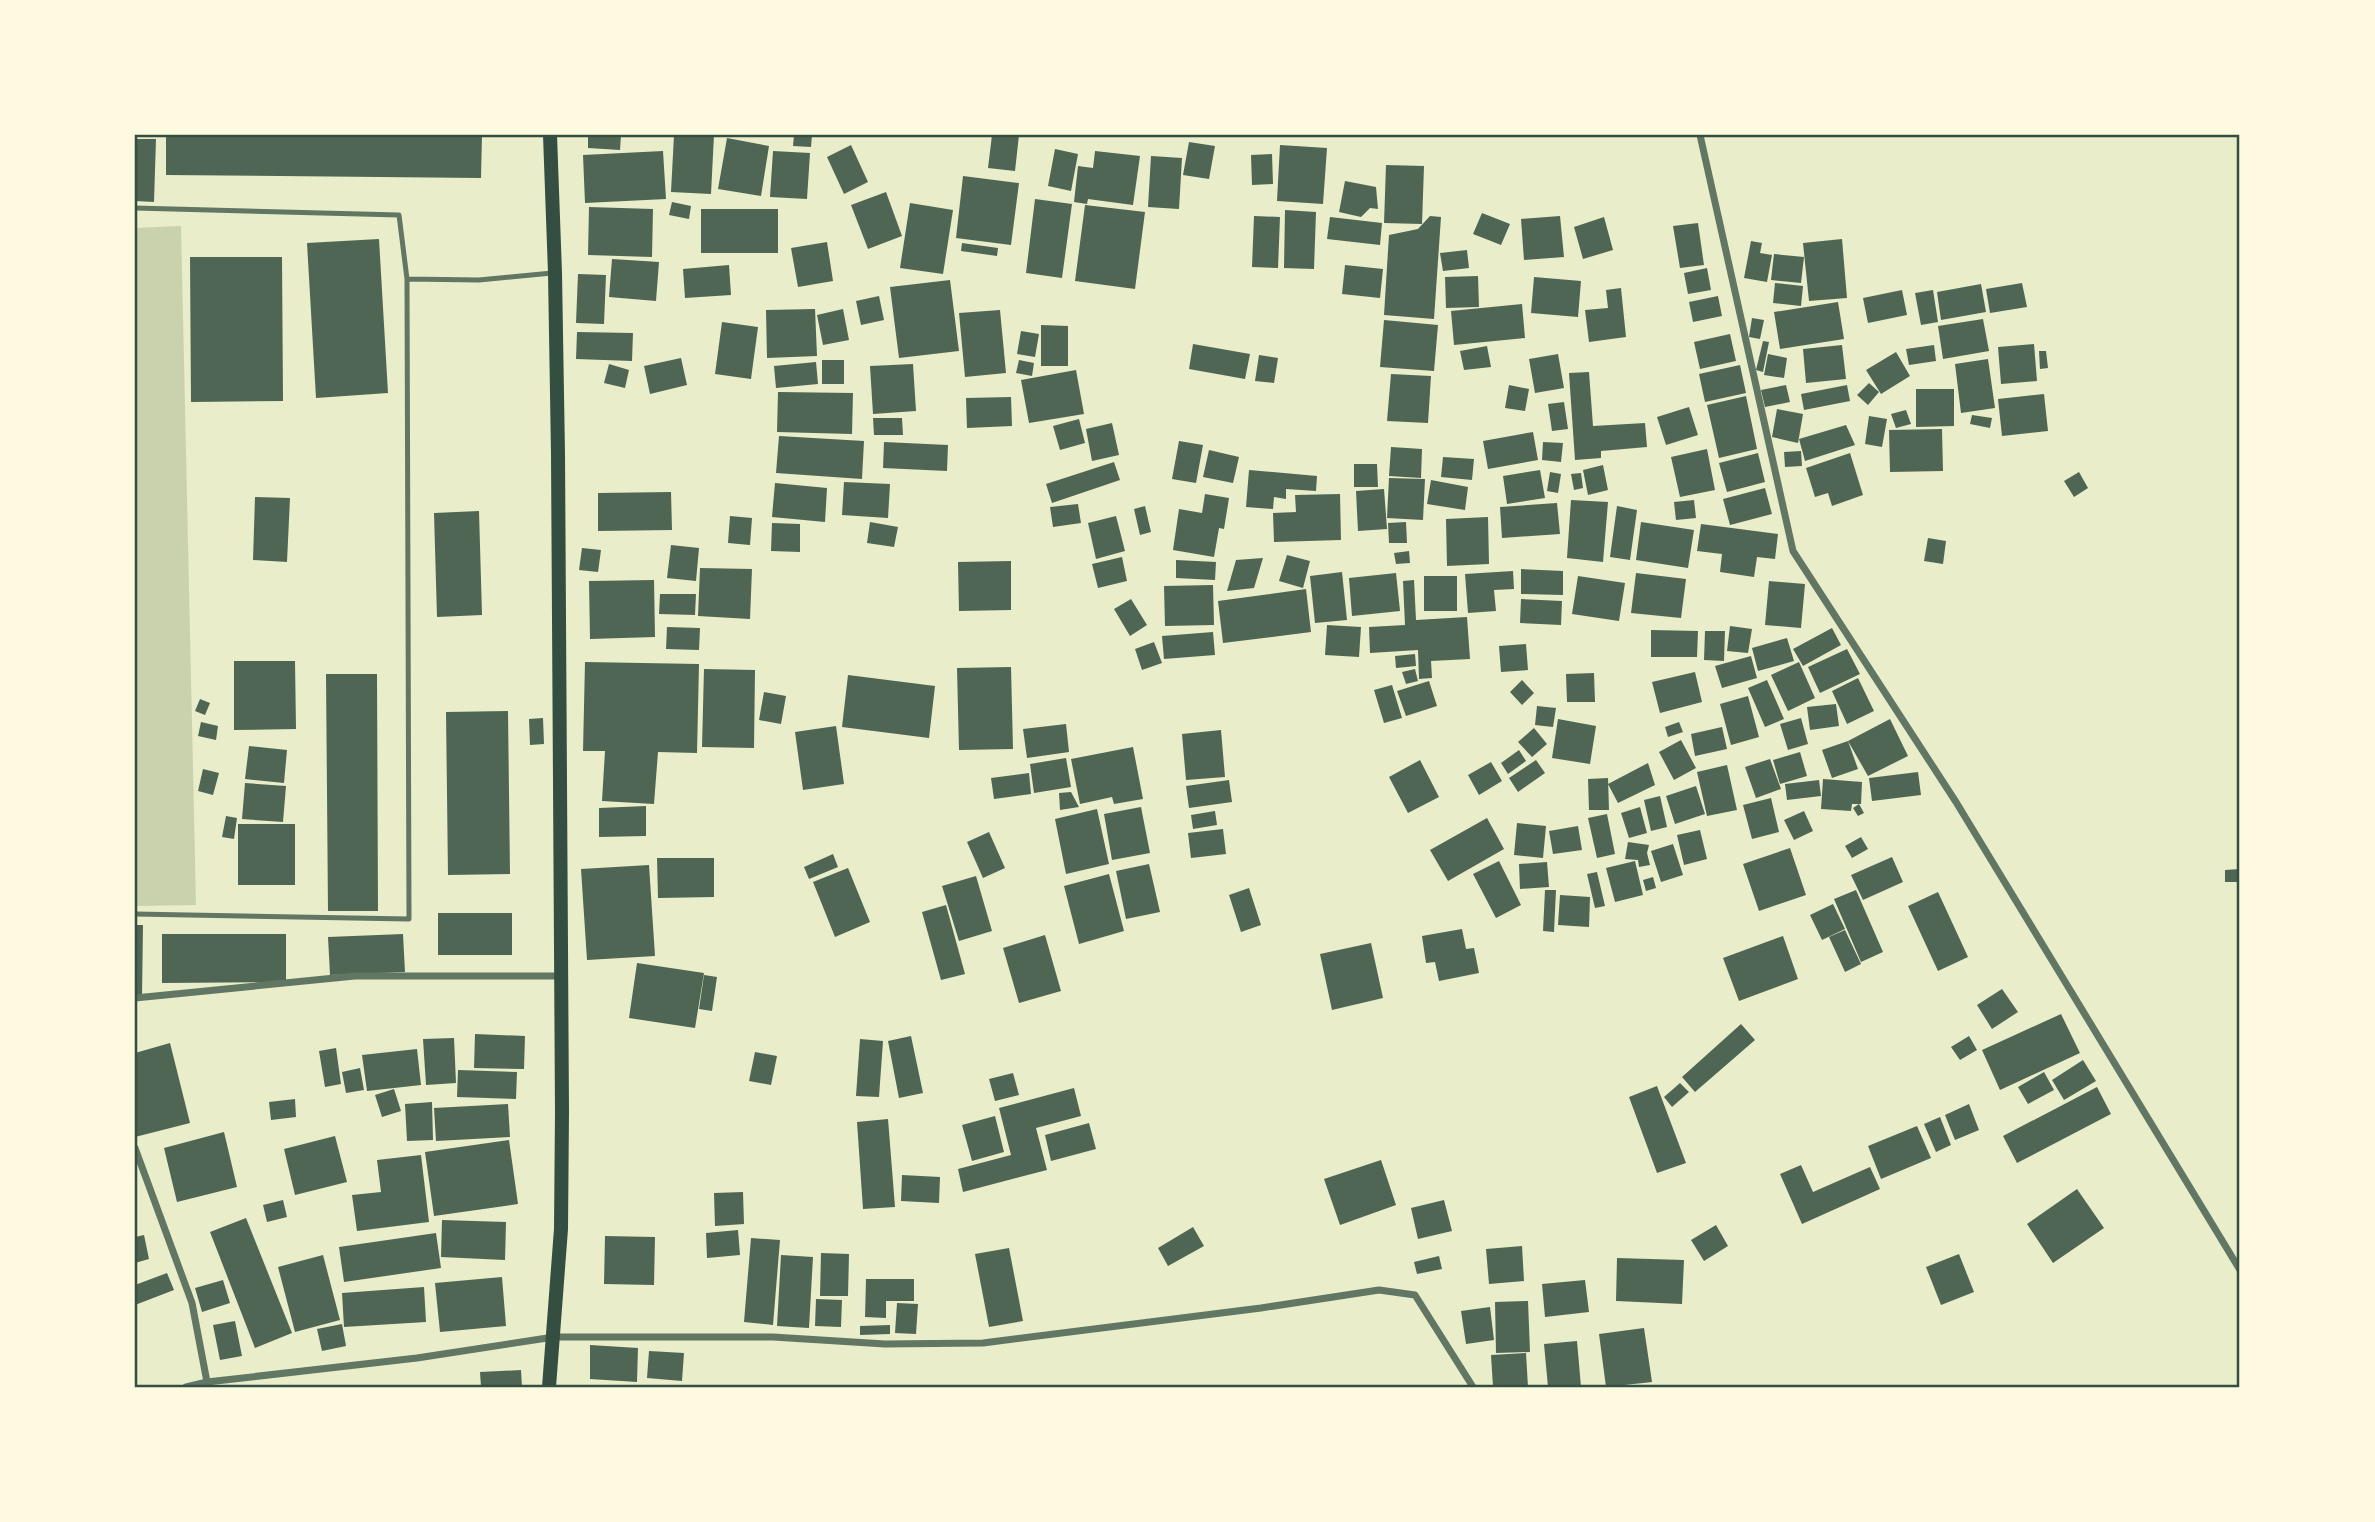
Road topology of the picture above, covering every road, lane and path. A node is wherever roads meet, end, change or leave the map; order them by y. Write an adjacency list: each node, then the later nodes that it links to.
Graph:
1 (550, 135): 4 (main road)
2 (1700, 135): 10 (street)
3 (135, 208): 5 (lane)
4 (555, 272): 5 (lane); 7 (main road)
5 (407, 279): 6 (lane)
6 (135, 914)
7 (560, 976): 8 (street); 11 (main road)
8 (135, 998)
9 (135, 1148): 12 (street)
10 (2240, 1270)
11 (554, 1337): 12 (street); 14 (main road); 15 (street)
12 (207, 1382): 13 (street)
13 (186, 1387)
14 (549, 1387)
15 (1473, 1387)

